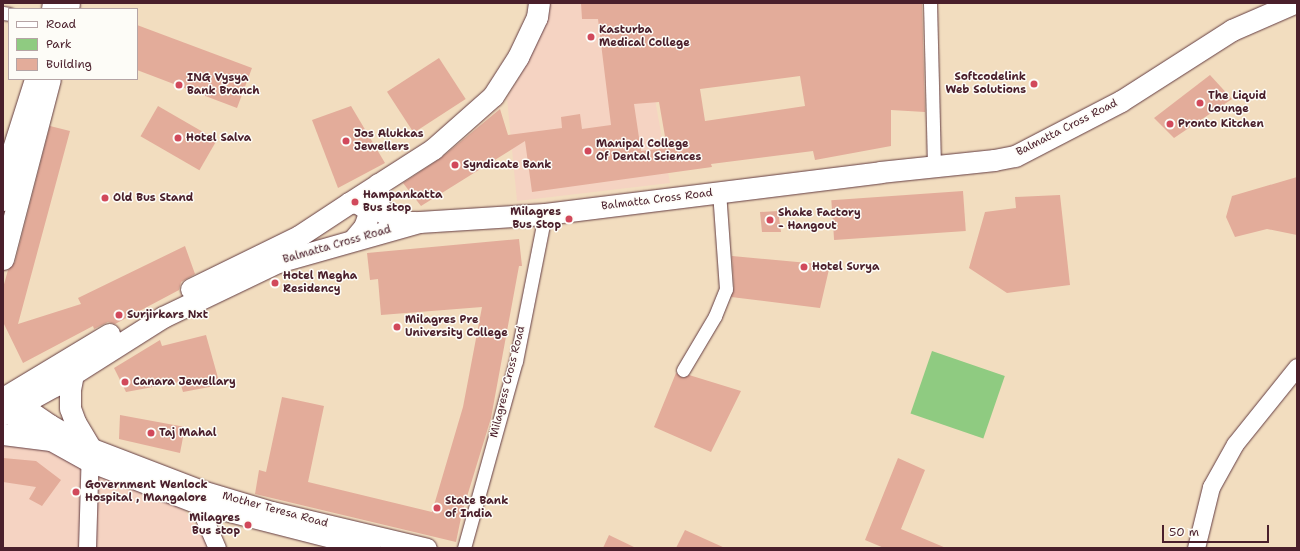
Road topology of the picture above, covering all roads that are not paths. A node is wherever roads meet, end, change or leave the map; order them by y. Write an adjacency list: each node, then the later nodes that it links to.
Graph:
1 (539, 3): 7 (main road)
2 (930, 3): 6 (street)
3 (1294, 3): 6 (main road, Balmatta Cross Road)
4 (35, 80): 9 (main road)
5 (50, 80): 14 (main road)
6 (934, 166): 8 (main road, Balmatta Cross Road)
7 (378, 184): 10 (main road); 12 (main road)
8 (719, 192): 11 (main road, Balmatta Cross Road); 16 (street)
9 (3, 200)
10 (349, 203): 13 (main road); 18 (main road)
11 (545, 214): 12 (main road, Balmatta Cross Road); 27 (street, Milagress Cross Road)
12 (419, 222): 13 (main road, Balmatta Cross Road)
13 (353, 240): 17 (main road, Balmatta Cross Road)
14 (3, 259)
15 (1297, 367): 28 (street)
16 (683, 370)
17 (73, 374): 18 (main road, Balmatta Cross Road); 21 (main road)
18 (8, 401): 20 (main road); 21 (main road, Mother Teresa Road)
19 (3, 434): 20 (main road)
20 (50, 440): 21 (main road)
21 (90, 454): 22 (main road, Mother Teresa Road); 23 (street)
22 (200, 497): 24 (street); 25 (main road); 26 (main road, Mother Teresa Road)
23 (87, 548)
24 (217, 548)
25 (370, 548)
26 (427, 548)
27 (464, 548)
28 (1196, 548)

